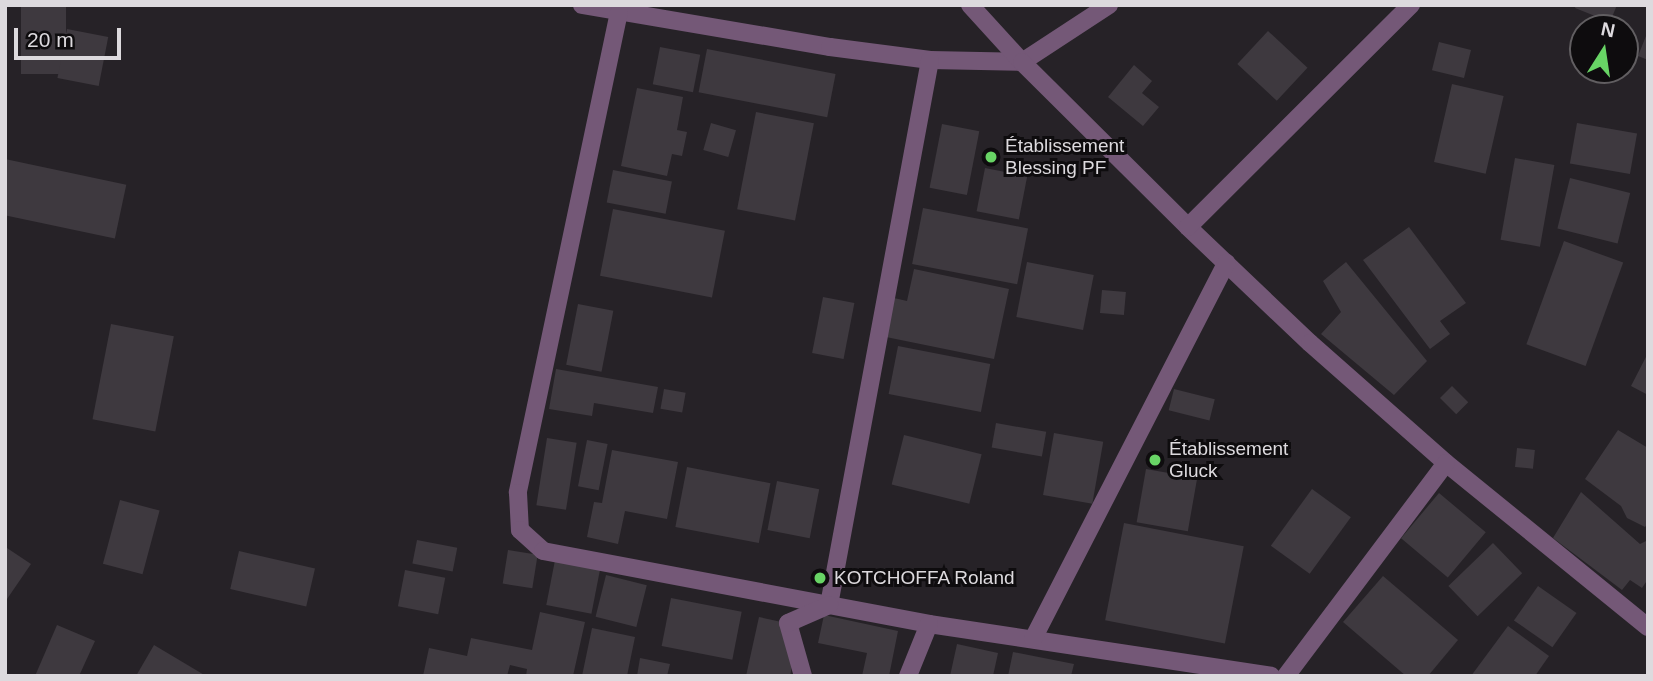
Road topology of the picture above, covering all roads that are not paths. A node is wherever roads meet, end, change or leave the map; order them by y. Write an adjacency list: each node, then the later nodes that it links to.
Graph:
1 (582, 5): 5 (street)
2 (970, 5): 7 (street)
3 (1109, 5): 7 (street)
4 (1411, 5): 8 (street)
5 (619, 12): 6 (street); 11 (street)
6 (930, 60): 7 (street); 11 (street)
7 (1022, 62): 8 (street)
8 (1188, 227): 9 (street)
9 (1226, 263): 10 (street); 14 (street)
10 (1446, 463): 13 (street); 18 (street)
11 (829, 605): 12 (street); 15 (street)
12 (929, 624): 14 (street); 16 (street)
13 (1648, 627)
14 (1033, 639): 17 (street)
15 (803, 676)
16 (908, 676)
17 (1271, 676)
18 (1286, 676)

